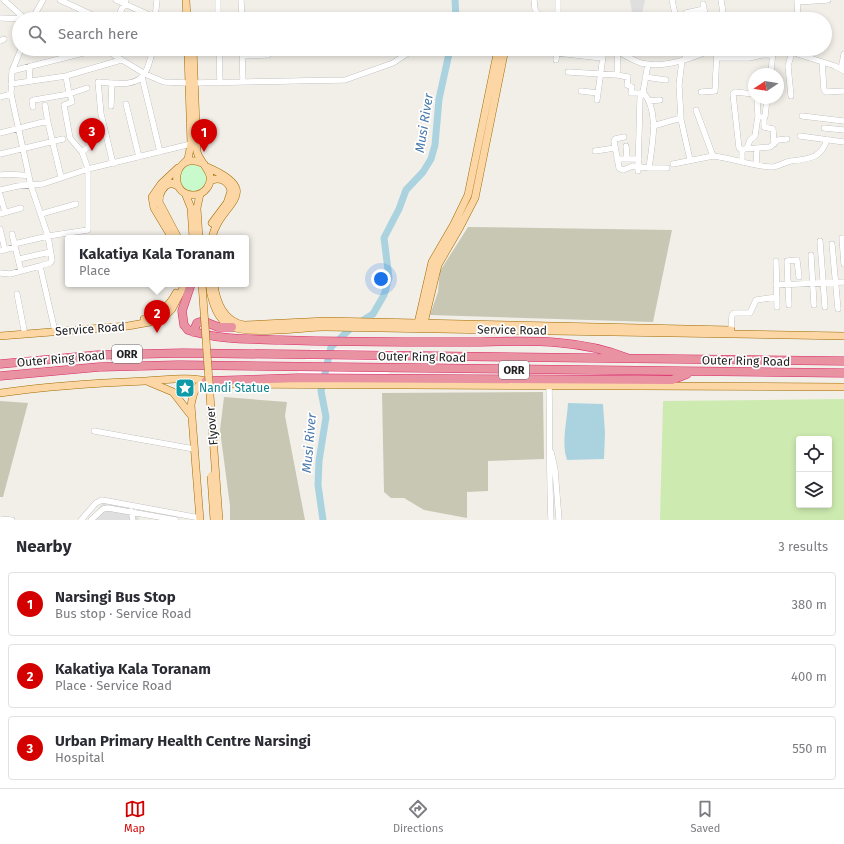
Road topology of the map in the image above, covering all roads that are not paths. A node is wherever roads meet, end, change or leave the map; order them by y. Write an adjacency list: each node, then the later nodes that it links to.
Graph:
1 (4, 0): 20 (street)
2 (43, 0): 21 (street)
3 (46, 0): 22 (street)
4 (60, 0): 19 (street)
5 (77, 0): 19 (street)
6 (116, 0): 18 (street)
7 (157, 0): 26 (street)
8 (186, 0): 27 (main road)
9 (191, 0): 28 (main road)
10 (218, 0): 29 (street)
11 (242, 0): 30 (street)
12 (534, 0): 31 (street)
13 (558, 0): 32 (street)
14 (672, 0): 33 (street)
15 (721, 0): 36 (street)
16 (828, 0): 17 (street)
17 (797, 1): 37 (street)
18 (125, 2): 24 (street); 25 (street)
19 (74, 7): 23 (street)
20 (17, 12)
21 (36, 12)
22 (38, 12)
23 (85, 12)
24 (120, 12)
25 (144, 12)
26 (156, 12)
27 (187, 12)
28 (191, 12)
29 (218, 12)
30 (242, 12)
31 (536, 12)
32 (558, 12)
33 (675, 12)
34 (689, 12): 35 (street)
35 (705, 12)
36 (723, 12)
37 (798, 12)
38 (0, 18): 39 (street)
39 (12, 18)
40 (844, 54): 69 (street)
41 (18, 56): 70 (street)
42 (71, 56): 67 (street)
43 (115, 56): 63 (street)
44 (151, 56): 72 (street)
45 (189, 56): 81 (main road)
46 (193, 56): 81 (main road)
47 (219, 56): 82 (street)
48 (243, 56): 79 (street)
49 (404, 56): 79 (street)
50 (497, 56): 211 (main road)
51 (505, 56): 211 (main road)
52 (580, 56): 61 (street)
53 (616, 56): 74 (street)
54 (627, 56): 66 (street)
55 (684, 56): 64 (street)
56 (695, 56): 64 (street)
57 (758, 56): 62 (street)
58 (772, 56): 68 (street)
59 (790, 56): 93 (street)
60 (805, 56): 65 (street)
61 (602, 58): 73 (street)
62 (718, 58): 87 (street)
63 (121, 60): 72 (street); 75 (street)
64 (684, 60): 66 (street); 108 (street)
65 (822, 62): 69 (street); 86 (street)
66 (648, 64): 76 (street)
67 (30, 66): 70 (street); 78 (street)
68 (771, 68)
69 (843, 70)
70 (12, 71): 83 (street)
71 (568, 72): 73 (street)
72 (144, 75): 80 (street); 81 (street); 133 (street)
73 (600, 75): 74 (street); 88 (street)
74 (617, 75): 89 (street)
75 (66, 76): 78 (street); 92 (street)
76 (645, 77): 77 (street); 89 (street)
77 (666, 80)
78 (30, 81): 83 (street)
79 (243, 82): 82 (street)
80 (112, 83): 102 (street); 142 (street)
81 (192, 83): 82 (street); 123 (main road); 145 (main road)
82 (220, 83)
83 (11, 84): 91 (street)
84 (87, 88): 92 (street)
85 (581, 91): 88 (street)
86 (844, 91)
87 (701, 92)
88 (598, 93): 95 (street)
89 (643, 93): 97 (street); 138 (street)
90 (748, 93): 129 (street)
91 (11, 94): 94 (street); 112 (street)
92 (70, 94): 103 (street); 132 (street)
93 (791, 96)
94 (0, 97)
95 (597, 100)
96 (660, 100): 97 (street)
97 (649, 101): 111 (street)
98 (126, 104): 136 (street)
99 (758, 104): 106 (street)
100 (765, 104): 106 (street)
101 (45, 105): 110 (street)
102 (112, 106)
103 (33, 107)
104 (679, 108): 108 (street)
105 (696, 110): 135 (street)
106 (761, 116): 124 (street); 129 (street)
107 (802, 116): 109 (street)
108 (681, 118): 111 (street); 140 (street)
109 (844, 121)
110 (48, 123): 112 (street); 121 (street)
111 (653, 126): 147 (street)
112 (20, 128): 115 (street); 128 (street)
113 (824, 128): 114 (street)
114 (844, 130)
115 (0, 133)
116 (800, 136): 120 (street)
117 (624, 137): 127 (street)
118 (63, 139): 121 (street)
119 (787, 139): 124 (street)
120 (827, 139): 122 (street); 146 (street)
121 (53, 142): 128 (street); 153 (street)
122 (844, 142)
123 (191, 144): 133 (street); 144 (main road)
124 (774, 144): 130 (street)
125 (91, 145): 132 (street)
126 (626, 146): 137 (street)
127 (615, 148): 131 (street); 139 (street)
128 (24, 149): 134 (street); 152 (street)
129 (745, 149): 130 (street); 141 (street)
130 (757, 149): 146 (street)
131 (595, 151)
132 (82, 152): 149 (street)
133 (160, 152): 136 (street)
134 (0, 154)
135 (713, 156): 140 (street); 141 (street)
136 (139, 157): 142 (street)
137 (627, 158): 138 (street); 139 (street)
138 (638, 158): 150 (street)
139 (617, 159): 150 (street)
140 (690, 160): 143 (street)
141 (742, 162): 146 (street)
142 (114, 164): 149 (street)
143 (673, 164)
144 (182, 165): 145 (main road); 156 (main road); 170 (main road)
145 (205, 165): 154 (main road); 175 (main road)
146 (756, 165)
147 (649, 168): 148 (street); 150 (street)
148 (667, 168)
149 (88, 169): 153 (street); 166 (street)
150 (638, 169)
151 (0, 175): 152 (street)
152 (29, 175): 155 (street)
153 (61, 177): 155 (street)
154 (210, 182): 159 (main road); 174 (main road)
155 (31, 186): 157 (street); 165 (street)
156 (178, 186): 158 (main road); 171 (main road)
157 (0, 190)
158 (185, 193): 159 (main road); 163 (main road)
159 (200, 194): 163 (main road)
160 (0, 195): 164 (street)
161 (76, 204): 165 (street)
162 (22, 208): 164 (street)
163 (194, 208): 172 (main road); 173 (main road)
164 (2, 213)
165 (41, 214): 176 (street)
166 (88, 230): 169 (street); 176 (street)
167 (0, 232): 181 (street)
168 (12, 234): 180 (street)
169 (89, 235)
170 (170, 235)
171 (176, 235)
172 (193, 235)
173 (198, 235)
174 (208, 235)
175 (213, 235)
176 (48, 236): 180 (street); 182 (street)
177 (844, 238): 186 (street)
178 (820, 241): 193 (street)
179 (832, 244): 191 (street)
180 (15, 246): 181 (street); 184 (street)
181 (2, 250)
182 (50, 252): 184 (street); 187 (street)
183 (811, 255): 194 (street)
184 (19, 259): 188 (street)
185 (776, 261): 196 (street)
186 (844, 264)
187 (40, 266): 188 (street); 214 (street)
188 (21, 271): 189 (street)
189 (0, 273)
190 (799, 278): 195 (street)
191 (836, 282): 192 (street); 193 (street); 210 (street)
192 (844, 282)
193 (823, 283): 194 (street); 209 (street)
194 (812, 284): 195 (street); 207 (street)
195 (788, 285): 196 (street); 206 (street)
196 (776, 286): 205 (street)
197 (178, 287): 214 (main road, Service Road)
198 (183, 287): 221 (main road, Service Road)
199 (190, 287): 220 (highway)
200 (197, 287): 251 (main road, Flyover, bridge)
201 (202, 287): 252 (main road, Flyover, bridge)
202 (211, 287): 215 (main road)
203 (215, 287): 212 (main road, Service Road)
204 (17, 294): 216 (street)
205 (776, 297): 208 (street); 217 (street)
206 (789, 305)
207 (814, 305)
208 (777, 307)
209 (825, 307)
210 (838, 309)
211 (421, 323): 213 (main road, Service Road); 217 (main road, Service Road)
212 (326, 324): 213 (main road, Service Road); 215 (main road, Service Road)
213 (399, 325): 222 (main road, Service Road)
214 (54, 327): 216 (main road, Service Road)
215 (232, 327): 220 (highway)
216 (24, 330): 219 (main road, Service Road)
217 (731, 330): 218 (main road, Service Road)
218 (844, 331)
219 (0, 332)
220 (193, 332): 223 (highway)
221 (0, 336)
222 (844, 336)
223 (632, 360): 224 (highway, Outer Ring Road / ORR); 225 (highway, Outer Ring Road / ORR)
224 (844, 361)
225 (0, 364)
226 (689, 373): 227 (highway, Outer Ring Road / ORR); 228 (highway, Outer Ring Road / ORR); 231 (highway)
227 (844, 373)
228 (0, 376)
229 (147, 381): 230 (main road); 234 (main road); 235 (main road)
230 (206, 381): 231 (highway); 235 (main road)
231 (299, 381): 232 (main road)
232 (549, 385): 233 (main road); 237 (street)
233 (844, 387)
234 (0, 393)
235 (191, 419): 238 (main road)
236 (94, 432): 238 (street)
237 (550, 446): 239 (street); 240 (street)
238 (194, 449): 244 (main road)
239 (550, 508): 240 (street); 253 (street)
240 (558, 508): 254 (street)
241 (131, 511): 242 (street); 249 (street); 250 (street)
242 (98, 513): 247 (street); 248 (street)
243 (0, 519): 245 (street)
244 (200, 519): 246 (street)
245 (12, 520)
246 (81, 520)
247 (91, 520)
248 (100, 520)
249 (133, 520)
250 (176, 520)
251 (214, 520)
252 (219, 520)
253 (551, 520)
254 (559, 520)

